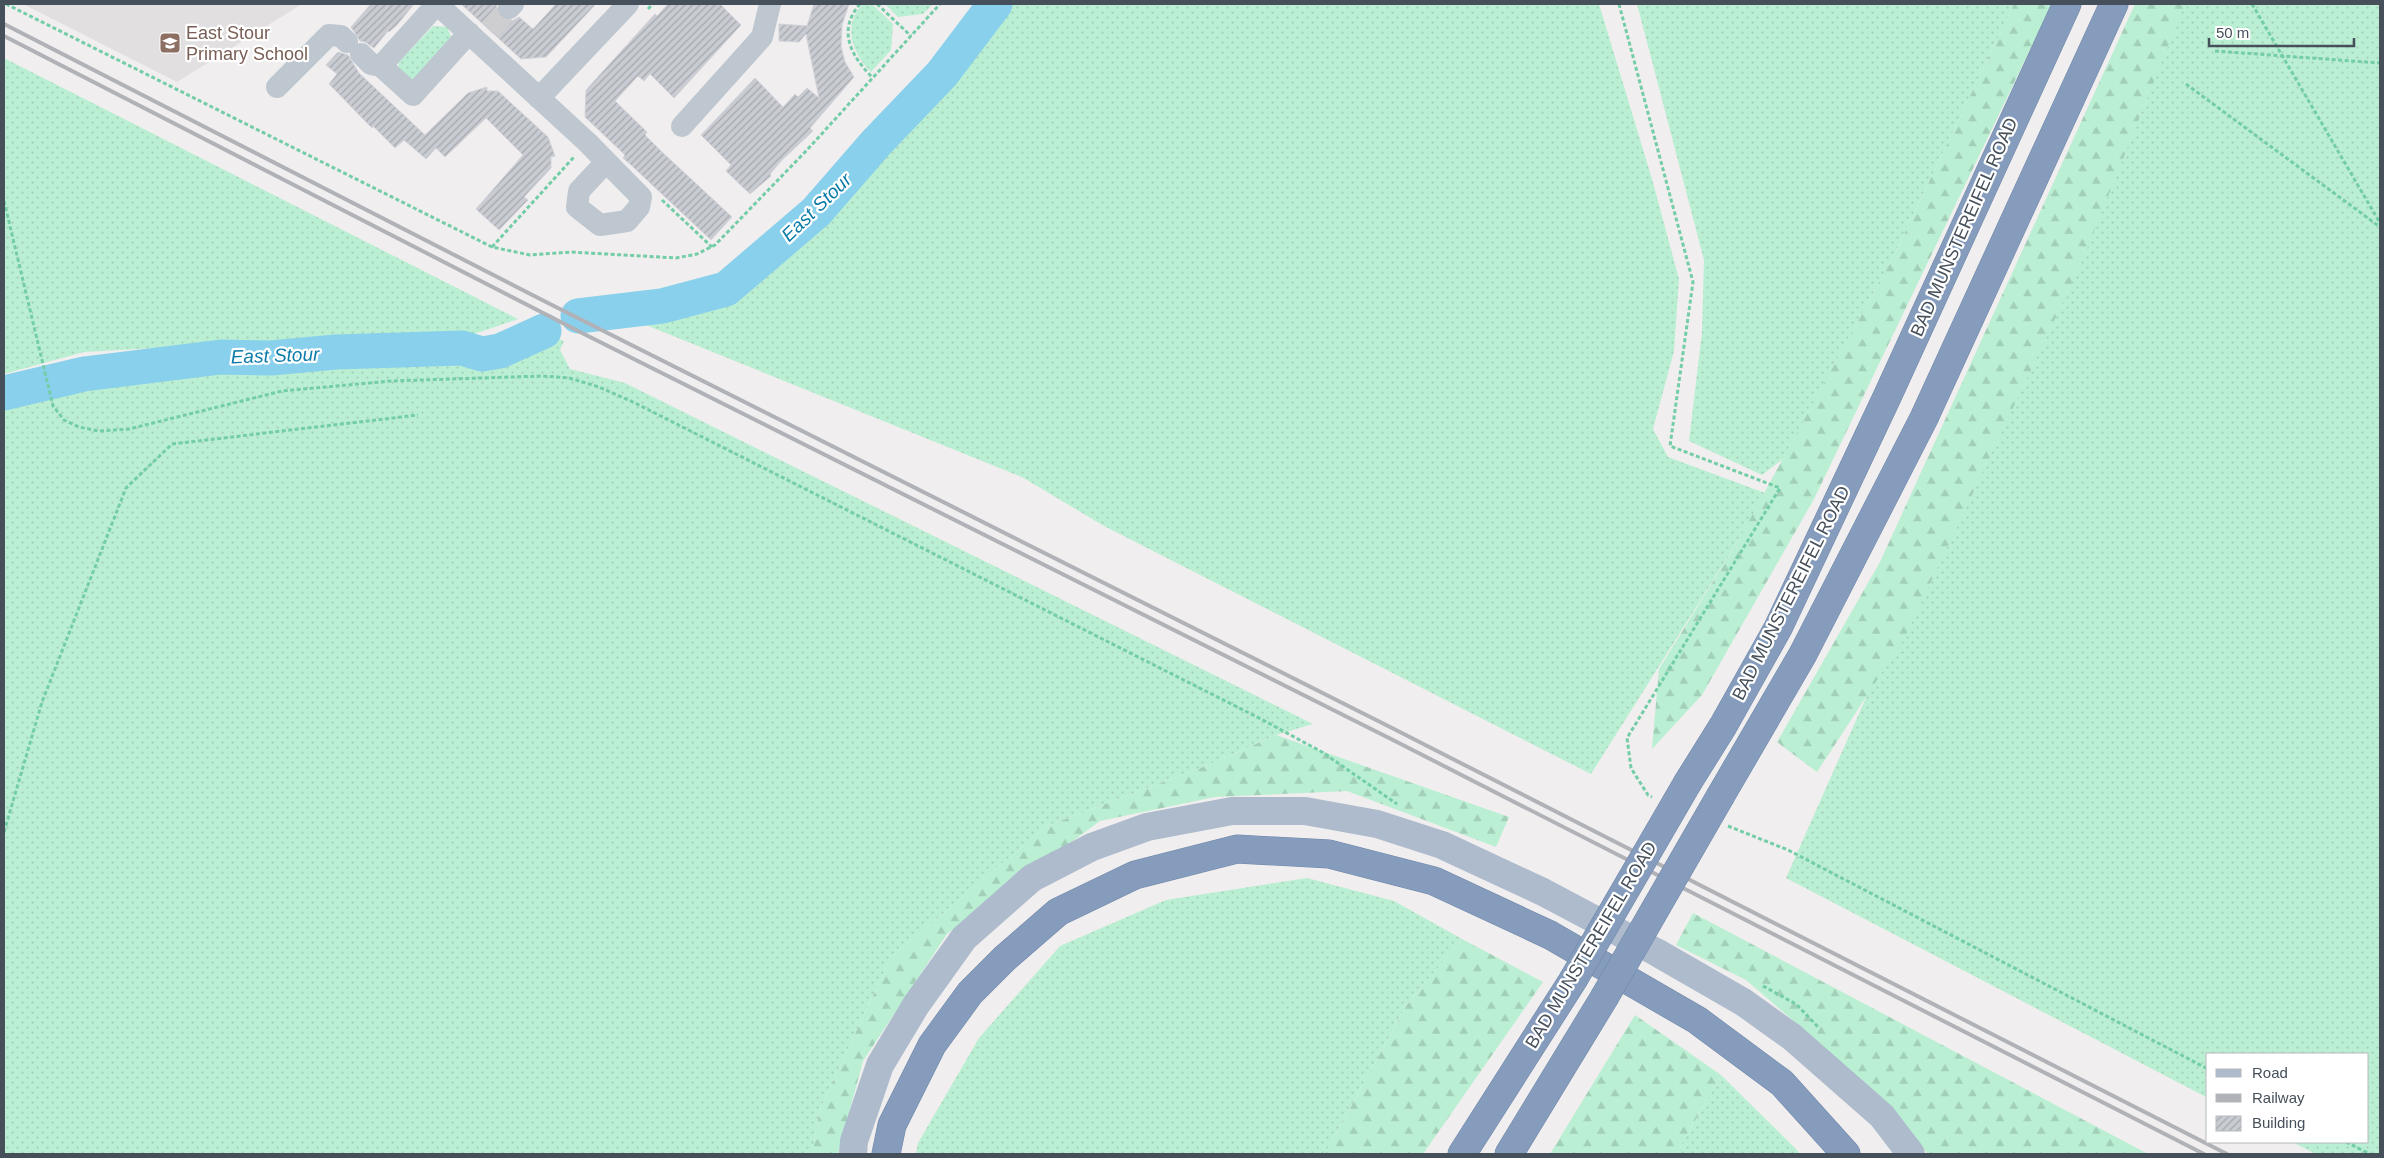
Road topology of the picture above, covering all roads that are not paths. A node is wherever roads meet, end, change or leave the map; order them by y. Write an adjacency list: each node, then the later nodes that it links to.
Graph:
1 (628, 4): 8 (street)
2 (770, 4): 9 (street)
3 (2068, 4): 13 (highway, BAD MUNSTEREIFEL ROAD, bridge)
4 (2114, 4): 14 (highway, BAD MUNSTEREIFEL ROAD, bridge)
5 (479, 35): 6 (street); 6 (street); 8 (street)
6 (381, 66): 7 (street)
7 (277, 87)
8 (538, 98): 10 (street)
9 (682, 126)
10 (606, 162)
11 (853, 1154): 16 (main road)
12 (886, 1154): 15 (highway)
13 (1462, 1154)
14 (1509, 1154)
15 (1846, 1154)
16 (1911, 1154)

